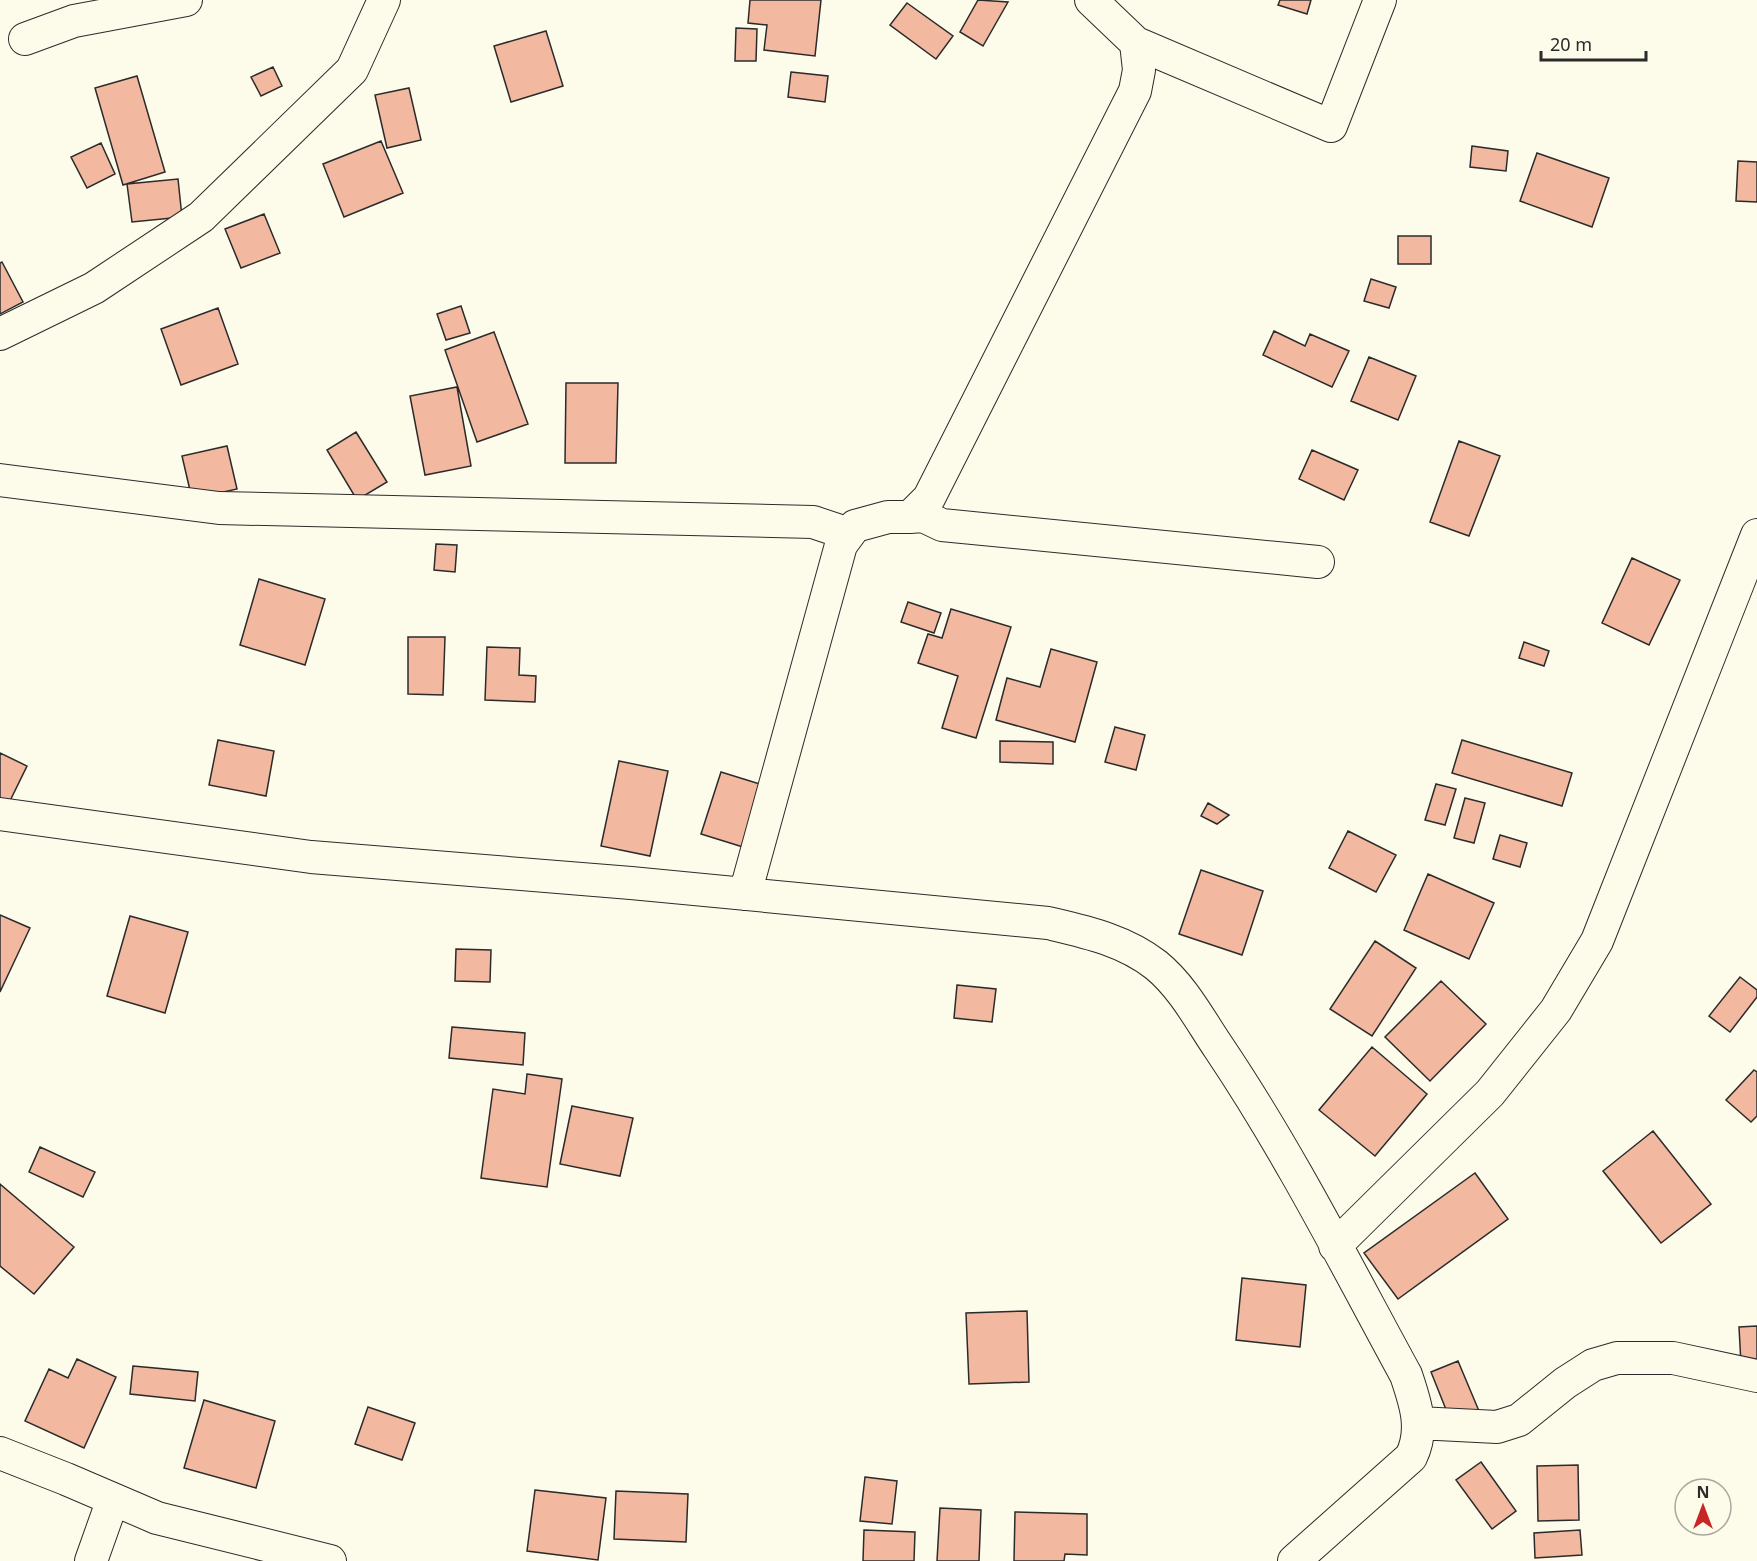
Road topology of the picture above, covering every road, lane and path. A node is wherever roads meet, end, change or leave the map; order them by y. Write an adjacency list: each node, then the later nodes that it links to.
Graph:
1 (186, 0): 5 (street)
2 (384, 0): 7 (street)
3 (1091, 0): 6 (street)
4 (1380, 0): 6 (street)
5 (25, 39)
6 (1136, 43): 9 (street)
7 (0, 334)
8 (0, 480): 10 (street)
9 (910, 517): 10 (street); 12 (street)
10 (849, 534): 15 (street)
11 (1757, 535): 13 (street)
12 (1318, 562)
13 (1749, 579): 16 (street)
14 (0, 814): 15 (street)
15 (745, 894): 16 (street)
16 (1335, 1246): 18 (street)
17 (1757, 1376): 18 (street)
18 (1418, 1423): 23 (street)
19 (0, 1453): 20 (street)
20 (113, 1499): 21 (street); 22 (street)
21 (91, 1561)
22 (330, 1561)
23 (1294, 1561)

